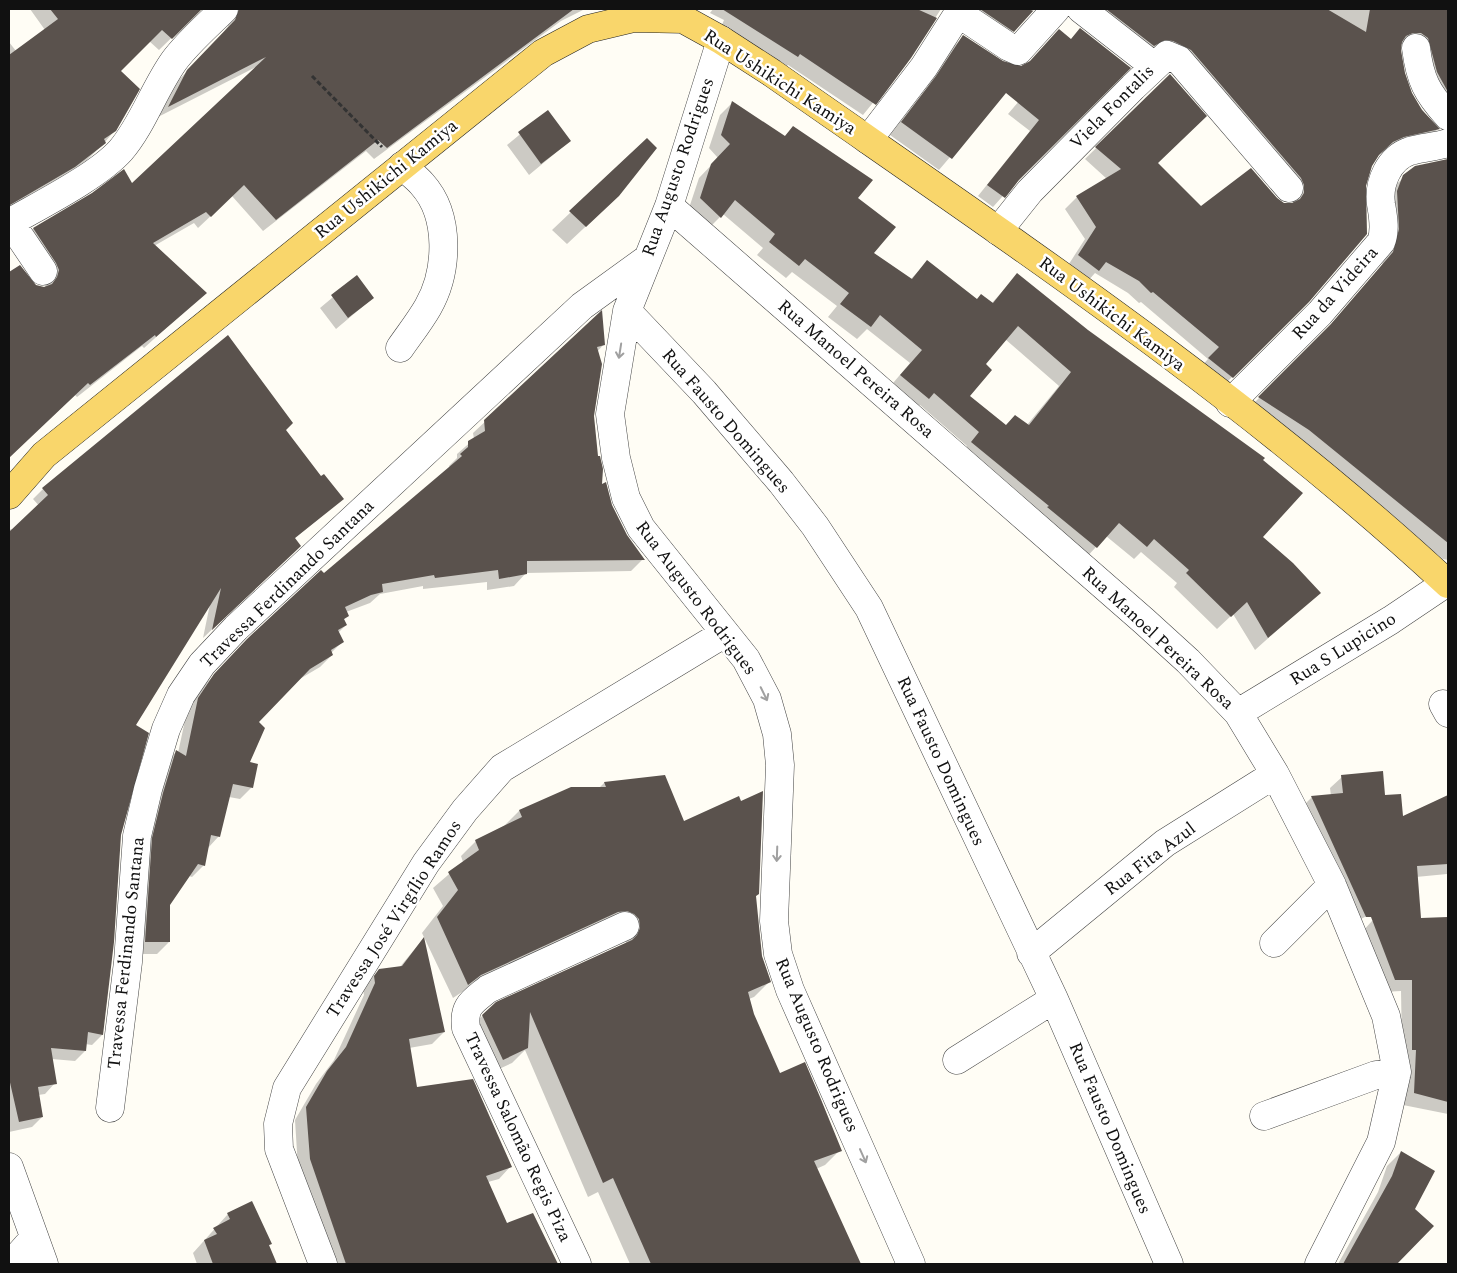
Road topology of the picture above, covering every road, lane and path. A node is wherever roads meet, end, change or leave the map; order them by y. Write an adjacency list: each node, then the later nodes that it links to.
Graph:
1 (224, 9): 16 (street)
2 (1056, 9): 4 (street)
3 (1081, 9): 8 (street)
4 (960, 11): 11 (street)
5 (686, 14): 6 (main road, Rua Ushikichi Kamiya); 13 (main road, Rua Ushikichi Kamiya)
6 (721, 40): 11 (main road, Rua Ushikichi Kamiya); 15 (street, Rua Augusto Rodrigues)
7 (1416, 48): 10 (street)
8 (1154, 66): 14 (street, Viela Fontalis); 17 (street, Viela Fontalis)
9 (312, 76): 13 (path)
10 (1448, 116)
11 (868, 140): 17 (main road, Rua Ushikichi Kamiya)
12 (1448, 143): 22 (street, Rua da Videira)
13 (402, 166): 21 (street); 23 (main road, Rua Ushikichi Kamiya)
14 (1289, 188)
15 (669, 206): 18 (street, Rua Augusto Rodrigues); 26 (street, Rua Manoel Pereira Rosa)
16 (10, 223): 19 (street)
17 (998, 231): 22 (main road, Rua Ushikichi Kamiya)
18 (647, 259): 20 (street, Rua Augusto Rodrigues); 35 (street, Travessa Ferdinando Santana)
19 (43, 271)
20 (627, 311): 25 (street, Rua Augusto Rodrigues, one-way to 25); 31 (street, Rua Fausto Domingues)
21 (400, 348)
22 (1230, 402): 24 (main road, Rua Ushikichi Kamiya)
23 (9, 494)
24 (1447, 584): 26 (street, Rua S Lupicino)
25 (725, 633): 41 (street, Travessa José Virgílio Ramos); 43 (street, Rua Augusto Rodrigues, one-way to 43)
26 (1238, 713): 27 (street, Rua Manoel Pereira Rosa)
27 (1274, 774): 28 (street, Rua Manoel Pereira Rosa); 31 (street, Rua Fita Azul)
28 (1332, 884): 30 (street); 34 (street, Rua Manoel Pereira Rosa)
29 (625, 926): 42 (street, Travessa Salomão Regis Piza)
30 (1274, 943)
31 (1031, 953): 32 (street, Rua Fausto Domingues)
32 (1054, 999): 33 (street); 44 (street, Rua Fausto Domingues)
33 (958, 1060)
34 (1397, 1072): 36 (street); 45 (street, Rua Manoel Pereira Rosa)
35 (110, 1108)
36 (1264, 1116)
37 (9, 1167): 38 (street)
38 (34, 1238): 39 (street); 40 (street)
39 (11, 1264)
40 (44, 1264)
41 (323, 1264)
42 (577, 1264)
43 (911, 1264)
44 (1169, 1264)
45 (1319, 1264)

